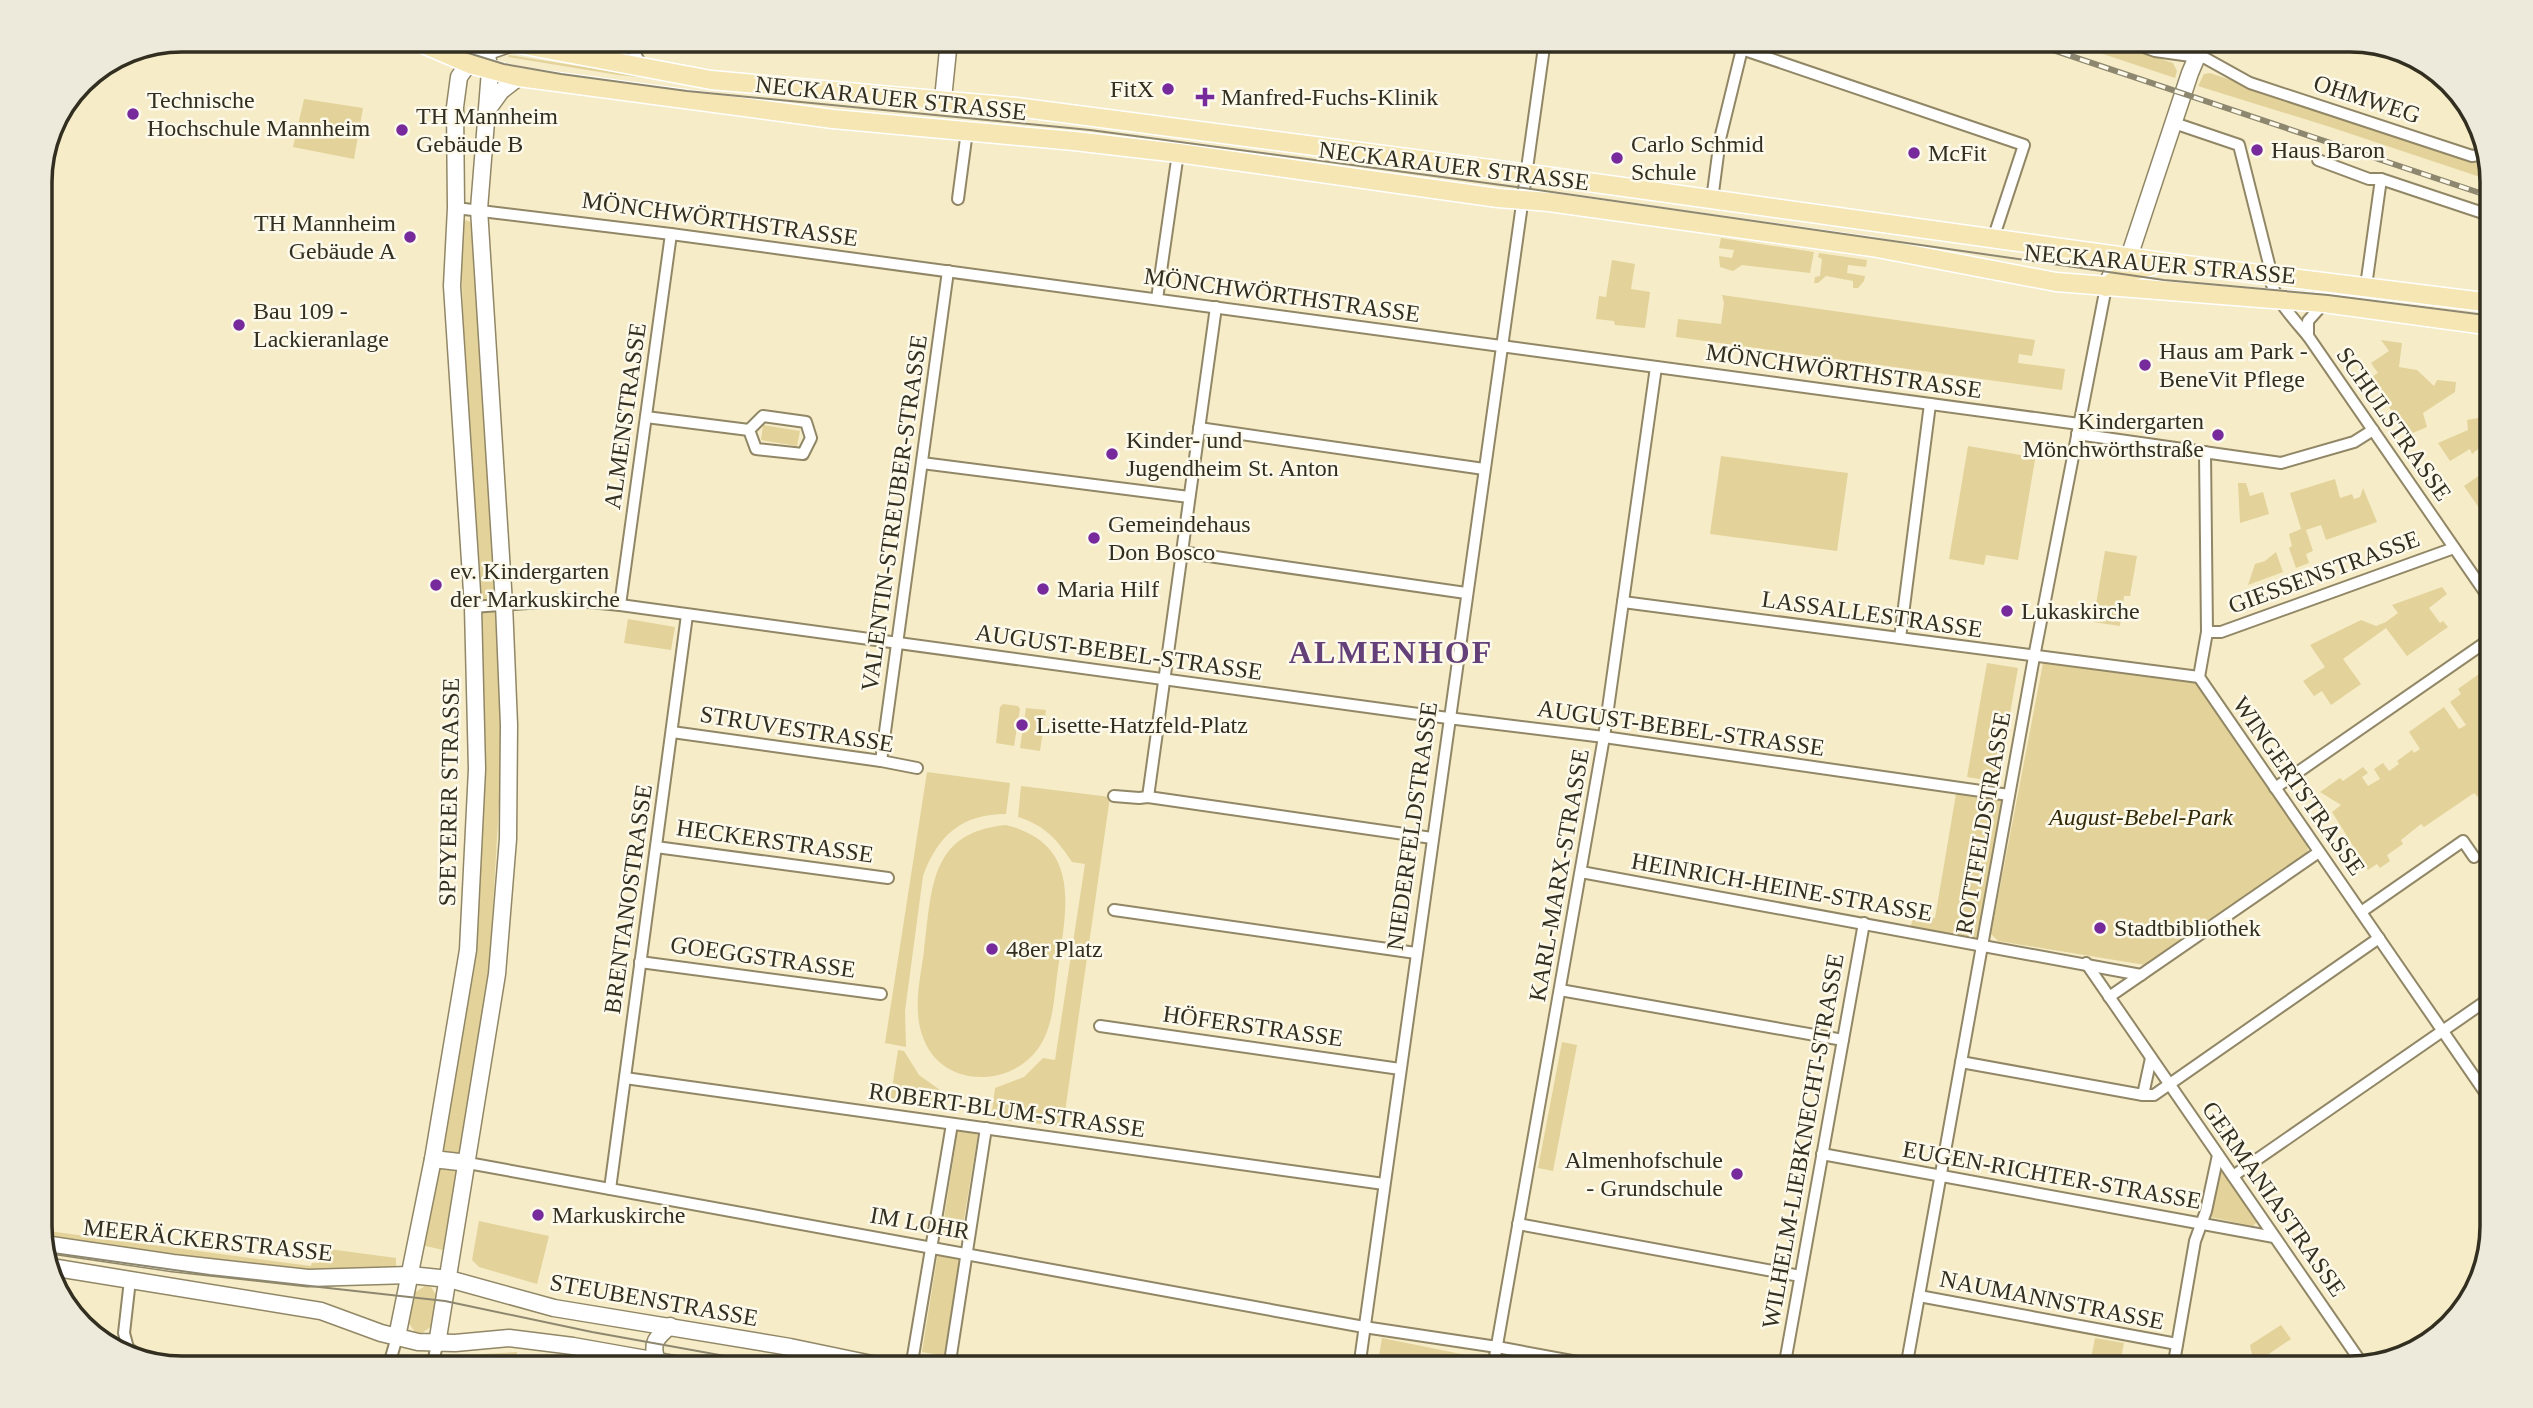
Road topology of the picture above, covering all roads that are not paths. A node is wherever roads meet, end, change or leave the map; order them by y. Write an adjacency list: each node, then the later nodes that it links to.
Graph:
1 (1543, 52): 27 (street, NIEDERFELDSTRASSE)
2 (1741, 52): 31 (street)
3 (1752, 52): 36 (street)
4 (2164, 52): 13 (street, OHMWEG)
5 (2199, 52): 13 (street)
6 (441, 53): 16 (main road, NECKARAUER STRASSE)
7 (485, 53): 16 (street)
8 (493, 53): 17 (street)
9 (561, 53): 14 (main road, NECKARAUER STRASSE)
10 (614, 53): 14 (street)
11 (634, 53): 15 (street)
12 (948, 53): 19 (street)
13 (2197, 56): 21 (street); 25 (street, OHMWEG)
14 (607, 59): 15 (main road, NECKARAUER STRASSE)
15 (642, 66): 19 (main road, NECKARAUER STRASSE)
16 (464, 71): 17 (main road, NECKARAUER STRASSE); 32 (street, SPEYERER STRASSE)
17 (490, 71): 18 (main road, NECKARAUER STRASSE); 20 (street)
18 (519, 77): 20 (street); 22 (main road, NECKARAUER STRASSE)
19 (943, 99): 22 (main road); 27 (main road, NECKARAUER STRASSE)
20 (488, 109): 33 (street)
21 (2174, 123): 37 (street); 39 (street, SCHULSTRASSE)
22 (940, 129): 23 (main road, NECKARAUER STRASSE)
23 (967, 131): 24 (main road, NECKARAUER STRASSE); 29 (street)
24 (1178, 153): 30 (main road, NECKARAUER STRASSE); 44 (street)
25 (2478, 155)
26 (2318, 160): 28 (street)
27 (1526, 174): 30 (street, NIEDERFELDSTRASSE); 31 (main road, NECKARAUER STRASSE)
28 (2381, 179): 34 (street); 41 (street)
29 (958, 199)
30 (1522, 200): 40 (main road, NECKARAUER STRASSE); 51 (street, NIEDERFELDSTRASSE)
31 (1712, 200): 36 (main road, NECKARAUER STRASSE)
32 (456, 208): 33 (street); 70 (street, SPEYERER STRASSE)
33 (479, 209): 35 (street, MÖNCHWÖRTHSTRASSE); 68 (street)
34 (2480, 212)
35 (671, 234): 38 (street, MÖNCHWÖRTHSTRASSE); 54 (street, ALMENSTRASSE)
36 (1993, 239): 37 (main road, NECKARAUER STRASSE)
37 (2123, 266): 39 (main road, NECKARAUER STRASSE); 40 (main road); 42 (main road); 43 (main road)
38 (948, 271): 44 (street, MÖNCHWÖRTHSTRASSE); 60 (street, VALENTIN-STREUBER-STRASSE)
39 (2268, 275): 41 (main road, NECKARAUER STRASSE); 45 (street, SCHULSTRASSE)
40 (2077, 284): 42 (main road, NECKARAUER STRASSE)
41 (2366, 286): 46 (main road, NECKARAUER STRASSE)
42 (2106, 287): 43 (main road, NECKARAUER STRASSE); 56 (street, ROTTFELDSTRASSE)
43 (2138, 290): 45 (main road, NECKARAUER STRASSE)
44 (1157, 299): 48 (street, MÖNCHWÖRTHSTRASSE)
45 (2280, 300): 47 (main road, NECKARAUER STRASSE); 50 (street, SCHULSTRASSE)
46 (2480, 301)
47 (2324, 303): 49 (main road, NECKARAUER STRASSE); 50 (street, SCHULSTRASSE)
48 (1216, 307): 51 (street, MÖNCHWÖRTHSTRASSE); 55 (street)
49 (2480, 324)
50 (2308, 336): 58 (street, SCHULSTRASSE)
51 (1503, 347): 52 (street, MÖNCHWÖRTHSTRASSE); 61 (street, NIEDERFELDSTRASSE)
52 (1656, 367): 53 (street, MÖNCHWÖRTHSTRASSE); 67 (street, KARL-MARX-STRASSE)
53 (1930, 404): 56 (street, MÖNCHWÖRTHSTRASSE); 73 (street)
54 (646, 416): 57 (street); 69 (street, ALMENSTRASSE)
55 (1199, 428): 61 (street); 62 (street)
56 (2078, 429): 59 (street, MÖNCHWÖRTHSTRASSE); 76 (street, ROTTFELDSTRASSE)
57 (749, 430): 57 (street)
58 (2373, 430): 59 (street, MÖNCHWÖRTHSTRASSE); 63 (street, SCHULSTRASSE)
59 (2205, 452): 72 (street)
60 (922, 463): 62 (street); 74 (street, VALENTIN-STREUBER-STRASSE)
61 (1484, 469): 66 (street, NIEDERFELDSTRASSE)
62 (1189, 496): 64 (street)
63 (2454, 548): 65 (street, SCHULSTRASSE); 72 (street, GIESSENSTRASSE)
64 (1181, 552): 66 (street); 78 (street)
65 (2480, 585)
66 (1466, 593): 79 (street, NIEDERFELDSTRASSE)
67 (1623, 602): 73 (street, LASSALLESTRASSE); 81 (street, KARL-MARX-STRASSE)
68 (504, 604): 69 (street, AUGUST-BEBEL-STRASSE); 70 (street, AUGUST-BEBEL-STRASSE); 122 (street)
69 (620, 605): 71 (street, AUGUST-BEBEL-STRASSE)
70 (473, 607): 121 (street, SPEYERER STRASSE)
71 (687, 615): 74 (street, AUGUST-BEBEL-STRASSE); 80 (street, BRENTANOSTRASSE)
72 (2207, 632): 77 (street)
73 (1900, 638): 76 (street, LASSALLESTRASSE)
74 (897, 643): 78 (street, AUGUST-BEBEL-STRASSE); 82 (street, VALENTIN-STREUBER-STRASSE)
75 (2480, 646): 84 (street)
76 (2034, 657): 77 (street, LASSALLESTRASSE); 85 (street, ROTTFELDSTRASSE)
77 (2199, 677): 84 (street, WINGERTSTRASSE)
78 (1164, 678): 79 (street, AUGUST-BEBEL-STRASSE); 87 (street)
79 (1448, 718): 81 (street, AUGUST-BEBEL-STRASSE); 88 (street, NIEDERFELDSTRASSE)
80 (672, 732): 82 (street, STRUVESTRASSE); 89 (street, BRENTANOSTRASSE)
81 (1604, 737): 85 (street, AUGUST-BEBEL-STRASSE); 92 (street, KARL-MARX-STRASSE)
82 (881, 761): 83 (street, STRUVESTRASSE)
83 (917, 768)
84 (2275, 788): 90 (street, WINGERTSTRASSE)
85 (2009, 795): 98 (street, ROTTFELDSTRASSE)
86 (1114, 796): 87 (street)
87 (1149, 797): 88 (street)
88 (1432, 838): 99 (street, NIEDERFELDSTRASSE)
89 (656, 847): 93 (street, HECKERSTRASSE); 100 (street, BRENTANOSTRASSE)
90 (2319, 852): 95 (street, WINGERTSTRASSE); 102 (street)
91 (2474, 857): 95 (street)
92 (1581, 872): 96 (street, HEINRICH-HEINE-STRASSE); 103 (street, KARL-MARX-STRASSE)
93 (888, 878)
94 (1114, 910): 99 (street)
95 (2361, 912): 97 (street, WINGERTSTRASSE)
96 (1864, 923): 98 (street, HEINRICH-HEINE-STRASSE); 109 (street, WILHELM-LIEBKNECHT-STRASSE)
97 (2379, 938): 108 (street, WINGERTSTRASSE); 114 (street)
98 (1982, 944): 101 (street, HEINRICH-HEINE-STRASSE); 111 (street, ROTTFELDSTRASSE)
99 (1416, 953): 112 (street, NIEDERFELDSTRASSE)
100 (640, 962): 104 (street, GOEGGSTRASSE); 113 (street, BRENTANOSTRASSE)
101 (2086, 963): 102 (street, HEINRICH-HEINE-STRASSE); 105 (street, GERMANIASTRASSE)
102 (2141, 975): 105 (street)
103 (1560, 990): 109 (street); 127 (street, KARL-MARX-STRASSE)
104 (881, 994)
105 (2109, 997): 110 (street, GERMANIASTRASSE)
106 (2480, 1005): 108 (street)
107 (1100, 1026): 112 (street, HÖFERSTRASSE)
108 (2443, 1031): 115 (street, WINGERTSTRASSE); 124 (street)
109 (1843, 1040): 119 (street, WILHELM-LIEBKNECHT-STRASSE)
110 (2151, 1058): 114 (street, GERMANIASTRASSE); 116 (street)
111 (1961, 1062): 116 (street); 123 (street, ROTTFELDSTRASSE)
112 (1400, 1069): 125 (street, NIEDERFELDSTRASSE)
113 (625, 1078): 117 (street, ROBERT-BLUM-STRASSE); 126 (street, BRENTANOSTRASSE)
114 (2169, 1083): 116 (street); 120 (street, GERMANIASTRASSE)
115 (2480, 1085)
116 (2143, 1095)
117 (953, 1124): 118 (street, ROBERT-BLUM-STRASSE); 131 (street)
118 (986, 1128): 125 (street, ROBERT-BLUM-STRASSE); 132 (street)
119 (1822, 1154): 123 (street, EUGEN-RICHTER-STRASSE); 136 (street, WILHELM-LIEBKNECHT-STRASSE)
120 (2218, 1155): 124 (street, GERMANIASTRASSE); 128 (street)
121 (433, 1158): 122 (street); 135 (street, SPEYERER STRASSE)
122 (468, 1163): 126 (street, IM LOHR); 137 (street)
123 (1940, 1176): 128 (street, EUGEN-RICHTER-STRASSE); 139 (street, ROTTFELDSTRASSE)
124 (2233, 1176): 129 (street, GERMANIASTRASSE)
125 (1384, 1184): 142 (street, NIEDERFELDSTRASSE)
126 (610, 1189): 131 (street, IM LOHR)
127 (1518, 1224): 136 (street); 147 (street, KARL-MARX-STRASSE)
128 (2202, 1224): 129 (street, EUGEN-RICHTER-STRASSE); 146 (street)
129 (2274, 1237): 161 (street, GERMANIASTRASSE)
130 (54, 1245): 134 (street, MEERÄCKERSTRASSE)
131 (932, 1247): 132 (street, IM LOHR); 153 (street)
132 (967, 1253): 142 (street, IM LOHR); 154 (street)
133 (60, 1268): 138 (street, MEERÄCKERSTRASSE)
134 (245, 1271): 135 (street, MEERÄCKERSTRASSE); 140 (street)
135 (410, 1275): 137 (street, STEUBENSTRASSE); 143 (street, SPEYERER STRASSE)
136 (1800, 1276): 158 (street, WILHELM-LIEBKNECHT-STRASSE)
137 (449, 1279): 141 (street, STEUBENSTRASSE); 145 (street)
138 (130, 1280): 140 (street, MEERÄCKERSTRASSE); 144 (street)
139 (1919, 1296): 146 (street, NAUMANNSTRASSE); 159 (street, ROTTFELDSTRASSE)
140 (225, 1297): 143 (street, MEERÄCKERSTRASSE)
141 (670, 1326): 151 (street); 152 (street, STEUBENSTRASSE)
142 (1364, 1327): 147 (street, IM LOHR); 155 (street, NIEDERFELDSTRASSE)
143 (397, 1338): 145 (street); 148 (street, SPEYERER STRASSE)
144 (127, 1343)
145 (437, 1344): 149 (street); 150 (street)
146 (2177, 1344): 160 (street)
147 (1497, 1347): 156 (street, KARL-MARX-STRASSE); 157 (street, IM LOHR)
148 (392, 1355)
149 (435, 1355)
150 (623, 1355)
151 (656, 1355)
152 (823, 1355)
153 (913, 1355)
154 (950, 1355)
155 (1361, 1355)
156 (1495, 1355)
157 (1540, 1355)
158 (1786, 1355)
159 (1908, 1355)
160 (2175, 1355)
161 (2356, 1355)

